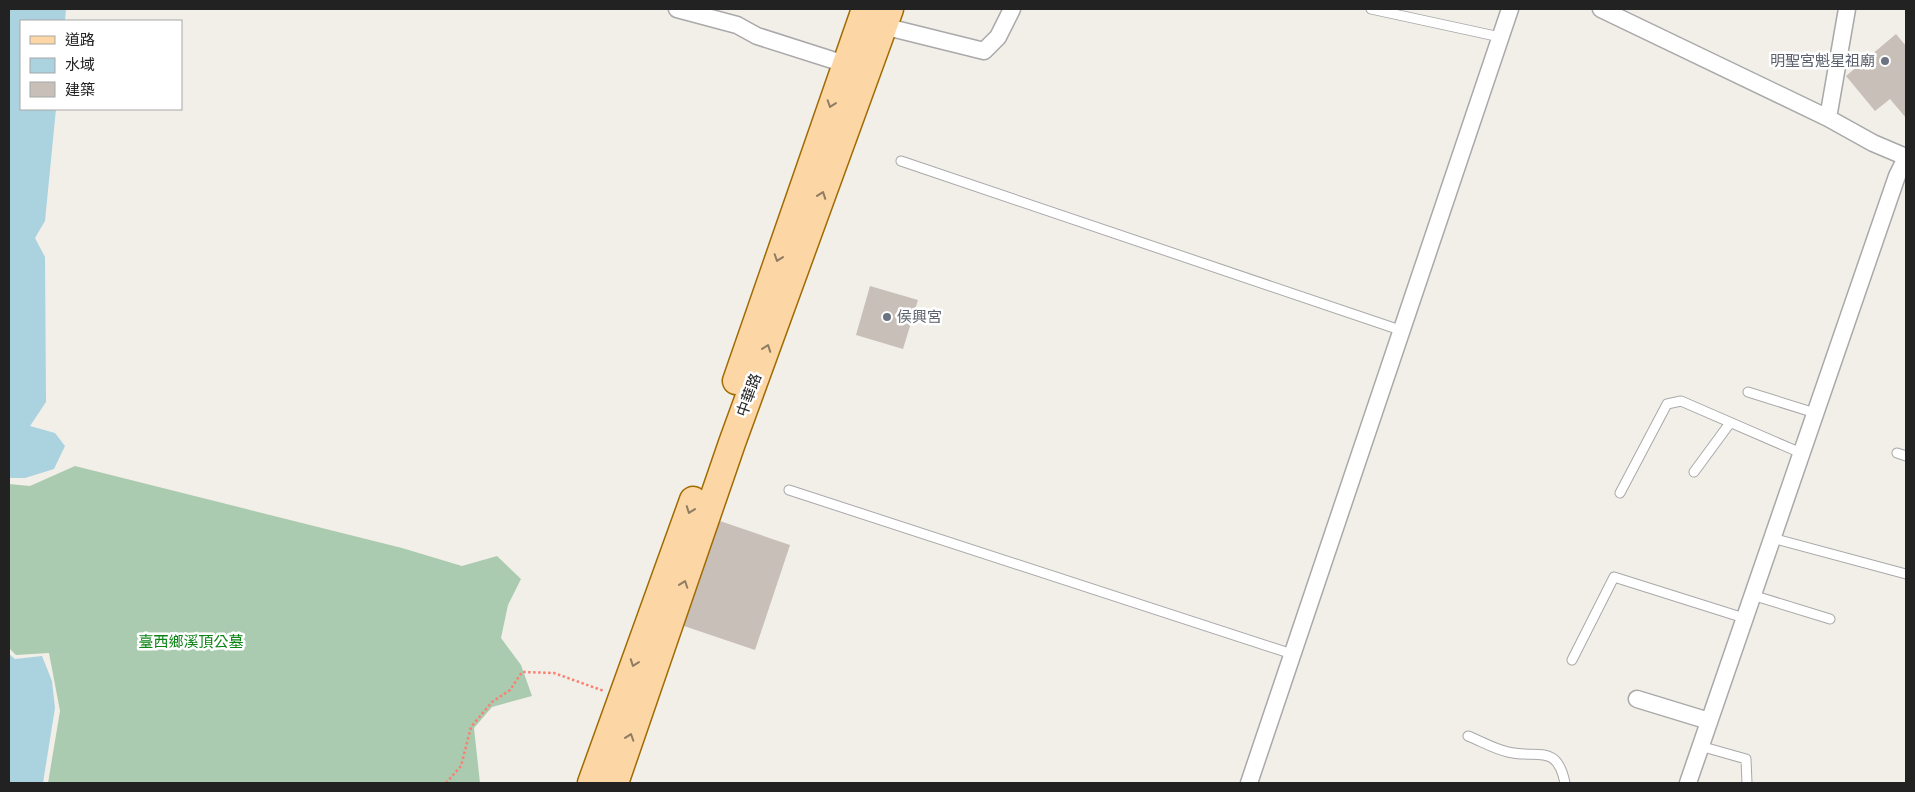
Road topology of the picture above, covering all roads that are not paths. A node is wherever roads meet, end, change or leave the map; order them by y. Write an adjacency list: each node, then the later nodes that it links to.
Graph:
1 (677, 9): 7 (street)
2 (1012, 9): 8 (street)
3 (1372, 9): 9 (lane)
4 (1510, 9): 9 (street)
5 (1601, 9): 11 (street)
6 (1847, 9): 11 (street)
7 (716, 14): 10 (street)
8 (879, 15): 10 (main road, 中華路); 34 (main road, 中華路, one-way to 8)
9 (1500, 37): 14 (street)
10 (845, 64): 33 (main road, 中華路, one-way to 33)
11 (1828, 118): 12 (street)
12 (1906, 158): 16 (street)
13 (901, 160): 14 (lane)
14 (1400, 330): 27 (street)
15 (1748, 392): 16 (lane)
16 (1815, 413): 18 (street)
17 (1730, 422): 18 (lane); 19 (lane); 21 (lane)
18 (1801, 453): 22 (street)
19 (1694, 472)
20 (789, 490): 27 (lane)
21 (1620, 493)
22 (1772, 538): 23 (lane); 24 (street)
23 (1906, 574)
24 (1752, 595): 25 (street); 26 (lane)
25 (1744, 618): 28 (lane); 30 (street)
26 (1830, 619)
27 (1292, 654): 35 (street)
28 (1572, 660)
29 (1637, 699): 30 (street)
30 (1709, 721): 32 (street)
31 (1468, 736): 36 (lane)
32 (1700, 746): 37 (street); 38 (lane)
33 (591, 783)
34 (614, 783)
35 (1250, 783)
36 (1565, 783)
37 (1688, 783)
38 (1747, 783)

